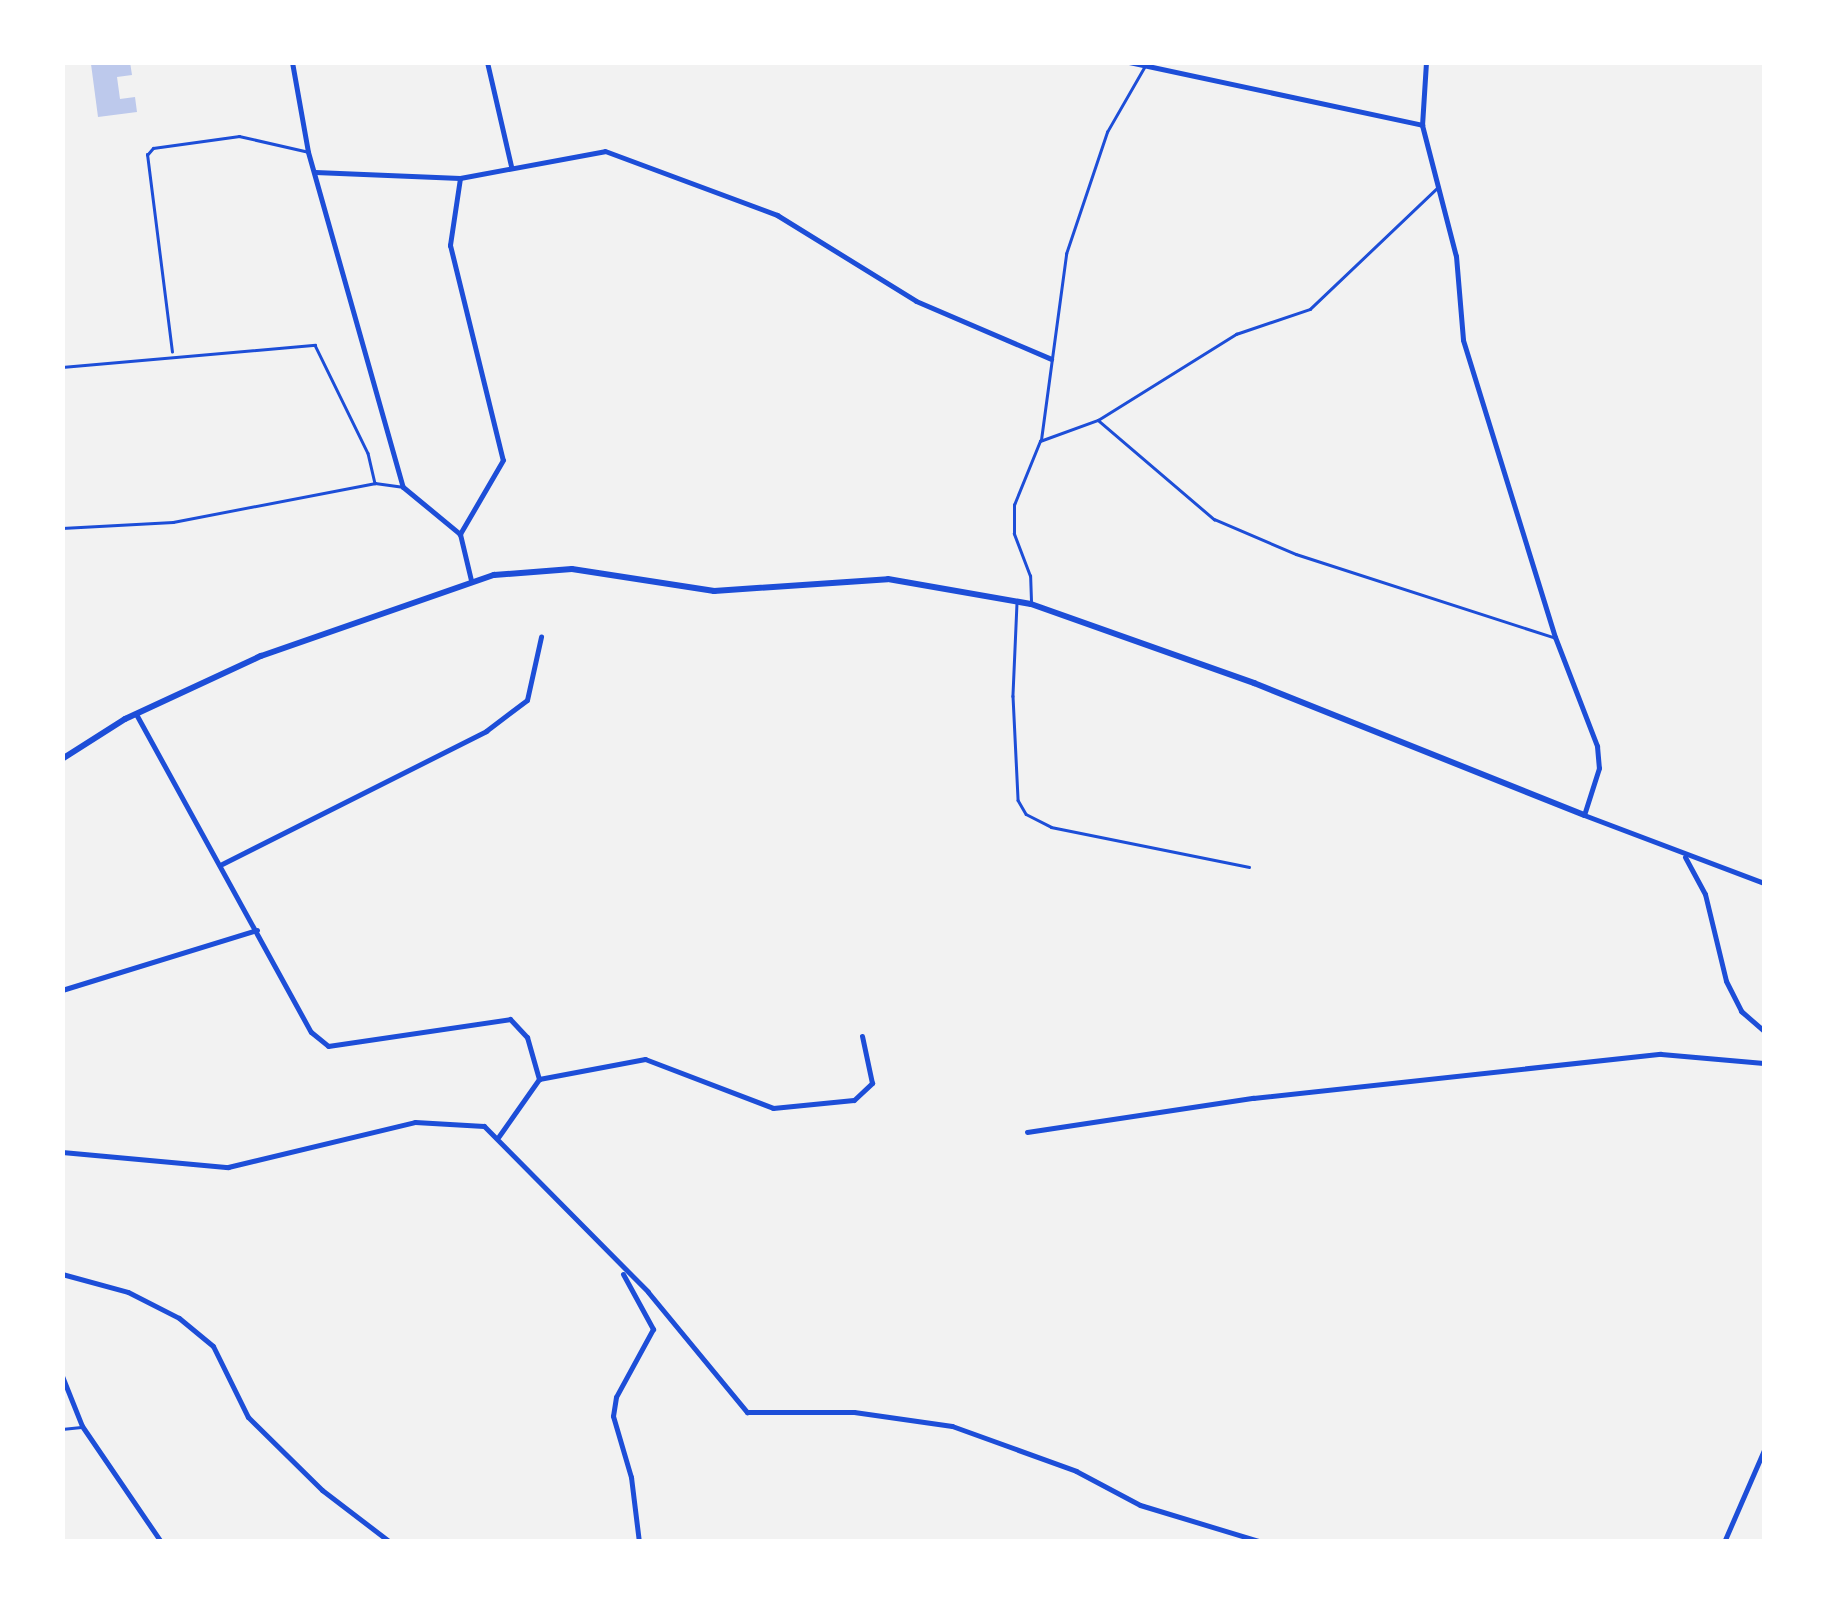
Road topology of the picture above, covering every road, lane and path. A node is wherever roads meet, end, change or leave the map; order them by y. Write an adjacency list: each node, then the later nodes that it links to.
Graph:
1 (292, 62): 7 (street)
2 (487, 62): 8 (street)
3 (1129, 62): 5 (street)
4 (1426, 62): 6 (street)
5 (1145, 66): 6 (street); 13 (lane)
6 (1422, 125): 11 (street)
7 (308, 152): 9 (street); 12 (lane)
8 (511, 166): 10 (street); 13 (street)
9 (315, 172): 10 (street); 18 (street)
10 (460, 178): 20 (street)
11 (1438, 187): 15 (lane); 25 (street)
12 (172, 354): 14 (lane); 17 (lane)
13 (1051, 359): 16 (lane)
14 (62, 367)
15 (1098, 420): 16 (lane); 25 (lane)
16 (1040, 441): 23 (lane)
17 (374, 483): 18 (lane); 19 (lane)
18 (404, 487): 20 (street)
19 (62, 528)
20 (460, 534): 21 (street)
21 (471, 580): 22 (street); 26 (street)
22 (1016, 602): 23 (street); 31 (lane)
23 (1031, 604): 28 (street)
24 (541, 637): 30 (street)
25 (1555, 637): 28 (street)
26 (136, 714): 27 (street); 30 (street)
27 (62, 758)
28 (1584, 815): 29 (street)
29 (1683, 854): 32 (street); 35 (street)
30 (222, 864): 33 (street)
31 (1249, 866)
32 (1764, 883)
33 (257, 930): 34 (street); 38 (street)
34 (62, 990)
35 (1764, 1032)
36 (862, 1036): 38 (street)
37 (1764, 1063): 39 (street)
38 (539, 1079): 40 (street)
39 (1026, 1132)
40 (499, 1136): 41 (street); 42 (street)
41 (62, 1152)
42 (622, 1271): 50 (street); 51 (street)
43 (62, 1274): 49 (street)
44 (62, 1376): 45 (street)
45 (82, 1426): 46 (lane); 48 (street)
46 (62, 1430)
47 (1764, 1450): 52 (street)
48 (161, 1542)
49 (390, 1542)
50 (639, 1542)
51 (1262, 1542)
52 (1724, 1542)

